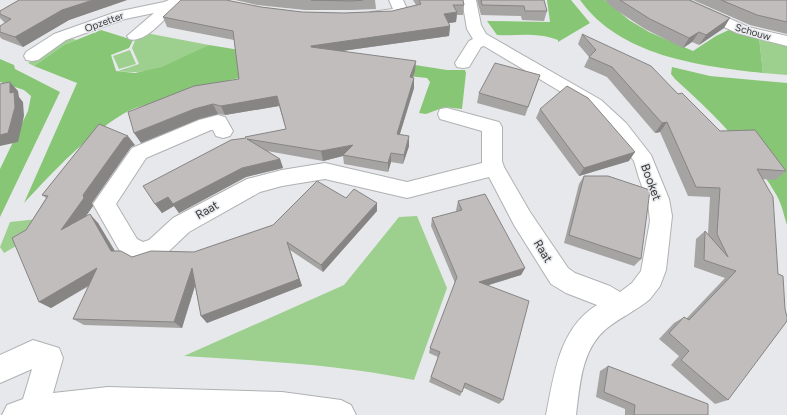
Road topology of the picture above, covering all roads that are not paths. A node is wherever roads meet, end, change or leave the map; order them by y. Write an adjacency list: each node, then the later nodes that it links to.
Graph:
1 (469, 0): 7 (street, Booket)
2 (677, 0): 8 (street, Schouw)
3 (174, 3): 6 (street); 9 (street, Opzetter)
4 (399, 6): 5 (street)
5 (363, 16)
6 (135, 36)
7 (483, 40): 10 (street); 14 (street, Booket)
8 (787, 41)
9 (32, 56)
10 (463, 63)
11 (447, 114): 13 (street, Raat)
12 (223, 131): 13 (street, Raat)
13 (494, 168): 14 (street, Raat)
14 (617, 307): 18 (street, Booket)
15 (0, 369): 16 (street)
16 (26, 413): 17 (street)
17 (341, 415)
18 (561, 415)

